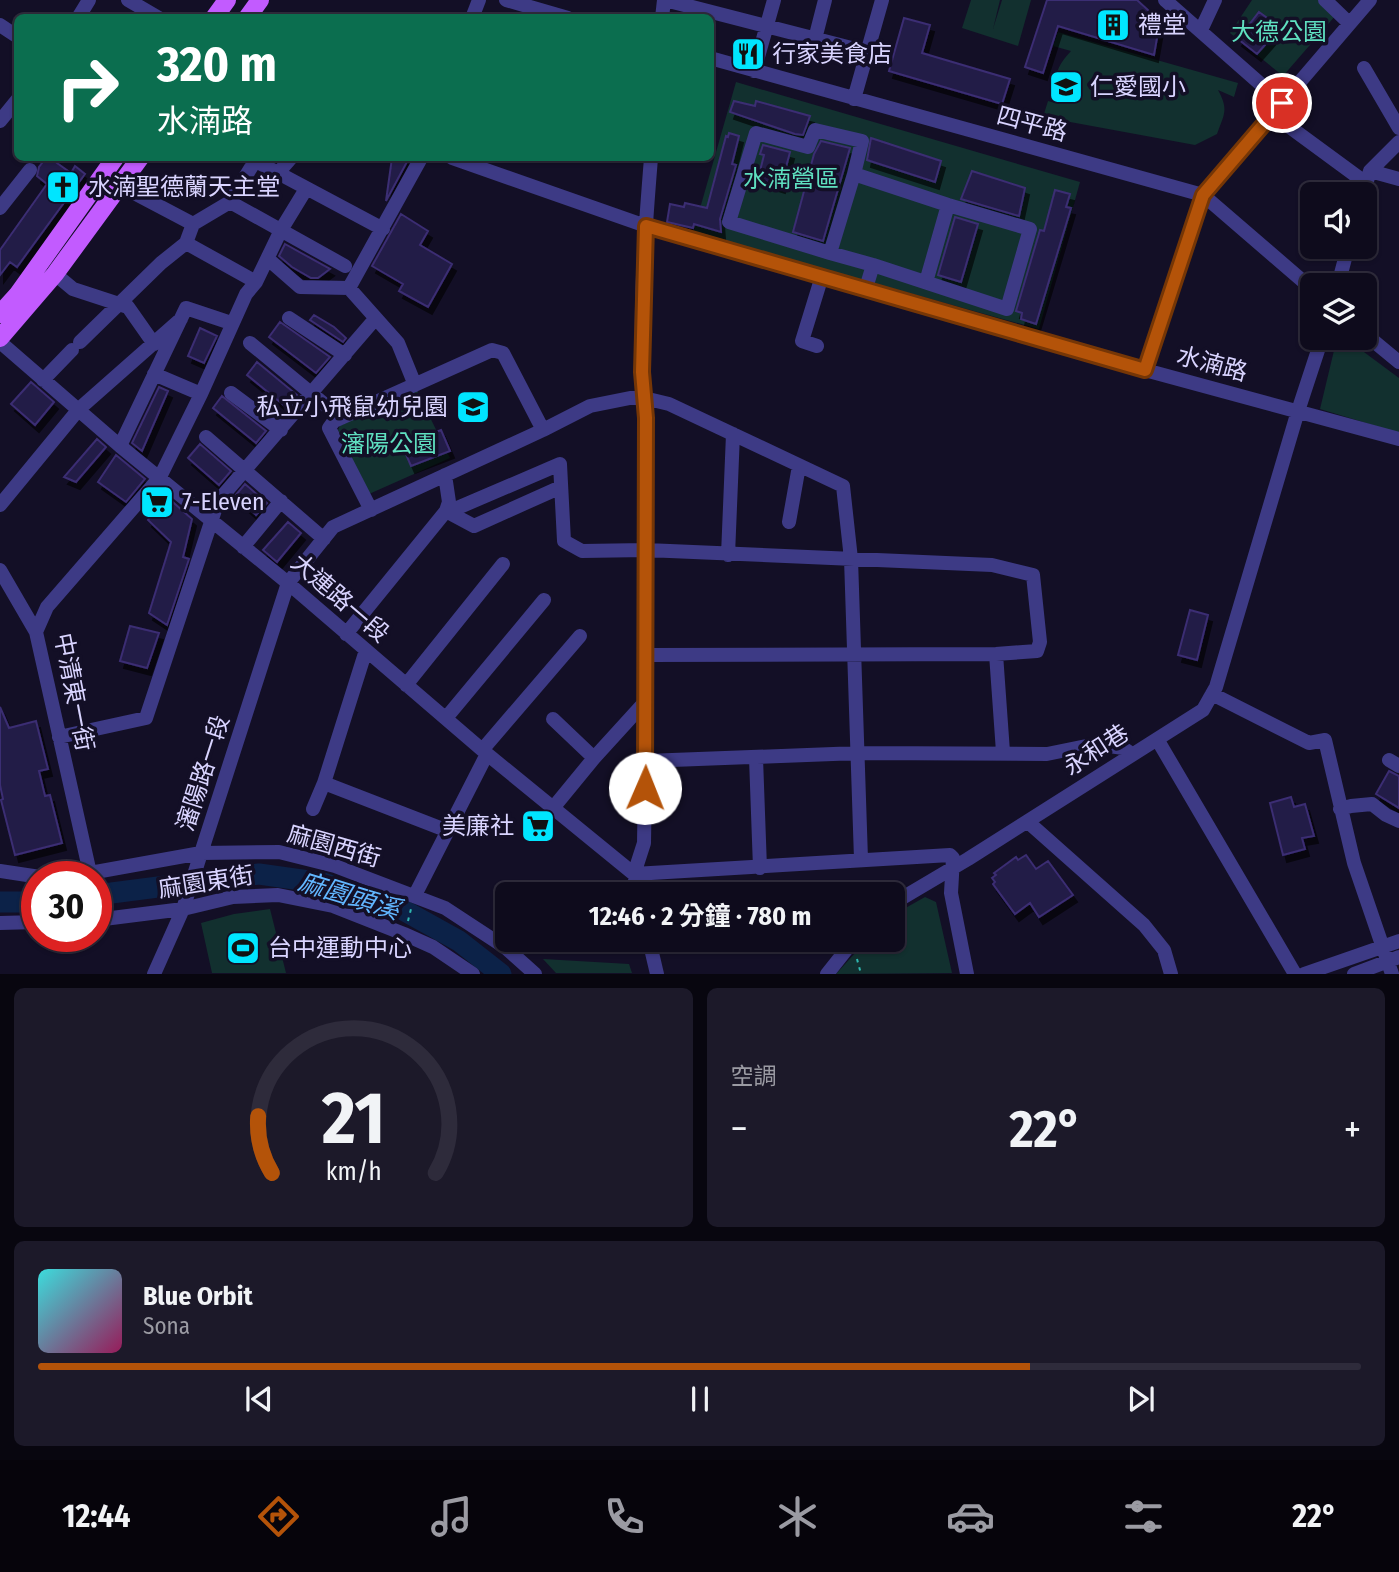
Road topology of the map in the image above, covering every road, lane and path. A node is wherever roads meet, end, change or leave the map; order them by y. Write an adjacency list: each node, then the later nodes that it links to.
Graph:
1 (128, 0): 12 (street)
2 (506, 0): 13 (street)
3 (665, 0): 11 (street)
4 (774, 0): 15 (street)
5 (825, 0): 17 (street)
6 (882, 0): 18 (street)
7 (1165, 0): 16 (street)
8 (1215, 0): 16 (street)
9 (1325, 0): 14 (street)
10 (1370, 0): 14 (street)
11 (718, 7): 15 (street)
12 (152, 14)
13 (554, 14)
14 (1349, 23): 23 (street)
15 (767, 26): 17 (street); 21 (street)
16 (1201, 30): 23 (street)
17 (815, 39): 18 (street)
18 (867, 52): 22 (street)
19 (714, 59): 21 (street, 四平路)
20 (1364, 68): 27 (street)
21 (754, 71): 22 (street, 四平路)
22 (854, 99): 46 (street, 四平路)
23 (1282, 103): 25 (street)
24 (14, 104): 26 (street)
25 (1272, 114): 41 (street); 46 (street)
26 (0, 121)
27 (1399, 128)
28 (1399, 142): 42 (street)
29 (114, 161): 67 (main road)
30 (138, 161): 44 (main road)
31 (252, 161): 47 (street)
32 (257, 161): 38 (street)
33 (288, 161): 38 (street)
34 (419, 161): 52 (street)
35 (461, 161): 51 (street, 水湳路)
36 (651, 161): 51 (street)
37 (30, 170): 49 (street)
38 (278, 173): 45 (street)
39 (854, 174): 48 (street); 55 (street); 55 (street)
40 (1399, 179): 43 (street)
41 (1365, 182)
42 (1367, 182)
43 (1374, 182)
44 (119, 184): 50 (street); 59 (main road)
45 (306, 189): 52 (street); 53 (street, 中清東一街)
46 (1203, 195): 61 (street, 四平路); 80 (street)
47 (230, 202): 50 (street); 53 (street)
48 (948, 205): 63 (street); 63 (street)
49 (0, 208)
50 (193, 225): 54 (street)
51 (646, 226): 60 (street, 水湳路); 87 (street)
52 (383, 229): 64 (street)
53 (281, 230): 56 (street, 中清東一街); 57 (street)
54 (186, 243): 62 (street); 66 (street)
55 (830, 253): 58 (street)
56 (268, 259): 62 (street, 中清東一街); 64 (street)
57 (345, 265)
58 (873, 265): 63 (street); 65 (street)
59 (55, 274): 66 (street); 72 (main road)
60 (822, 276): 65 (street, 水湳路); 76 (street)
61 (1300, 279)
62 (256, 282): 71 (street, 中清東一街)
63 (926, 282)
64 (349, 288): 70 (street)
65 (866, 288): 80 (street, 水湳路)
66 (118, 305): 75 (street); 82 (street)
67 (0, 314)
68 (289, 318): 78 (street)
69 (181, 319): 71 (street); 75 (street); 81 (street)
70 (375, 319): 78 (street); 83 (street)
71 (231, 323): 85 (street, 中清東一街)
72 (0, 340): 82 (street, 大連路一段)
73 (250, 343): 86 (street)
74 (1377, 343): 79 (street)
75 (154, 344): 88 (street)
76 (817, 346)
77 (1318, 350): 89 (street)
78 (345, 355): 86 (street)
79 (1398, 360)
80 (1145, 370): 89 (street, 水湳路)
81 (154, 374): 85 (street); 96 (street)
82 (43, 380): 88 (street, 大連路一段)
83 (415, 385): 90 (street); 92 (street)
84 (231, 393): 91 (street)
85 (201, 394): 100 (street, 中清東一街)
86 (312, 394): 90 (street); 91 (street)
87 (644, 398): 92 (street); 93 (street); 110 (street)
88 (79, 409): 96 (street, 大連路一段); 103 (street)
89 (1298, 411): 95 (street, 水湳路); 125 (street)
90 (341, 418): 104 (street)
91 (281, 430): 98 (street)
92 (543, 430): 99 (street)
93 (733, 434): 97 (street); 111 (street)
94 (206, 437): 98 (street)
95 (1399, 439)
96 (120, 446): 100 (street, 大連路一段)
97 (799, 466): 107 (street); 112 (street)
98 (246, 470): 102 (street); 106 (street)
99 (445, 475): 104 (street); 105 (street)
100 (160, 477): 106 (street, 大連路一段); 117 (street, 中清東一街)
101 (561, 487): 105 (street); 105 (street); 110 (street)
102 (281, 501): 108 (street); 109 (street)
103 (0, 505)
104 (370, 510): 108 (street)
105 (447, 511): 118 (street)
106 (210, 519): 109 (street, 大連路一段); 129 (street)
107 (789, 522)
108 (324, 539): 115 (street)
109 (243, 547): 115 (street, 大連路一段)
110 (646, 550): 111 (street); 123 (street)
111 (728, 555): 112 (street)
112 (852, 559): 121 (street); 122 (street)
113 (503, 564): 124 (street)
114 (0, 570): 117 (street)
115 (288, 583): 118 (street, 大連路一段); 145 (street, 瀋陽路一段)
116 (544, 600): 127 (street)
117 (36, 632): 129 (street, 中清東一街)
118 (346, 634): 120 (street, 大連路一段)
119 (580, 636): 131 (street)
120 (366, 650): 124 (street, 大連路一段); 138 (street)
121 (855, 654): 122 (street); 123 (street); 133 (street)
122 (996, 654): 132 (street)
123 (647, 655): 126 (street)
124 (406, 685): 127 (street, 大連路一段)
125 (1212, 694): 130 (street, 永和巷); 141 (street)
126 (645, 702): 135 (street); 137 (street)
127 (446, 718): 131 (street, 大連路一段)
128 (553, 719): 135 (street)
129 (58, 737): 147 (street, 中清東一街)
130 (1157, 739): 134 (street, 永和巷); 176 (street)
131 (485, 752): 140 (street, 大連路一段); 144 (street)
132 (1003, 752): 133 (street); 134 (street)
133 (859, 753): 136 (street); 146 (street)
134 (1132, 754): 143 (street, 永和巷)
135 (594, 758): 140 (street)
136 (756, 758): 137 (street); 149 (street)
137 (646, 761): 153 (street)
138 (324, 783): 139 (street); 144 (street)
139 (313, 808)
140 (553, 808): 153 (street, 大連路一段)
141 (1340, 809): 142 (street); 163 (street)
142 (1399, 821)
143 (1028, 822): 148 (street, 永和巷); 175 (street)
144 (448, 831): 155 (street)
145 (199, 859): 150 (street, 麻園西街); 155 (street, 麻園西街); 157 (street, 瀋陽路一段)
146 (861, 859): 148 (street); 149 (street)
147 (87, 861)
148 (952, 867): 156 (street, 永和巷); 174 (street)
149 (760, 868): 153 (street)
150 (112, 870)
151 (0, 871): 152 (street)
152 (21, 874)
153 (634, 874): 154 (street)
154 (636, 882)
155 (415, 895): 161 (path); 170 (street, 麻園西街)
156 (905, 896)
157 (183, 909): 158 (street, 麻園東街); 161 (street, 麻園東街); 168 (street, 瀋陽路一段)
158 (112, 918)
159 (21, 922): 160 (street)
160 (0, 923)
161 (404, 934): 169 (street, 麻園東街)
162 (1399, 941): 163 (street)
163 (1381, 947): 167 (street); 177 (street)
164 (652, 952): 171 (street)
165 (850, 952): 172 (street)
166 (856, 952): 173 (path)
167 (1393, 964): 178 (street)
168 (155, 974)
169 (473, 974)
170 (535, 974)
171 (657, 974)
172 (827, 974)
173 (861, 974)
174 (967, 974)
175 (1171, 974)
176 (1295, 974)
177 (1304, 974)
178 (1354, 974)

